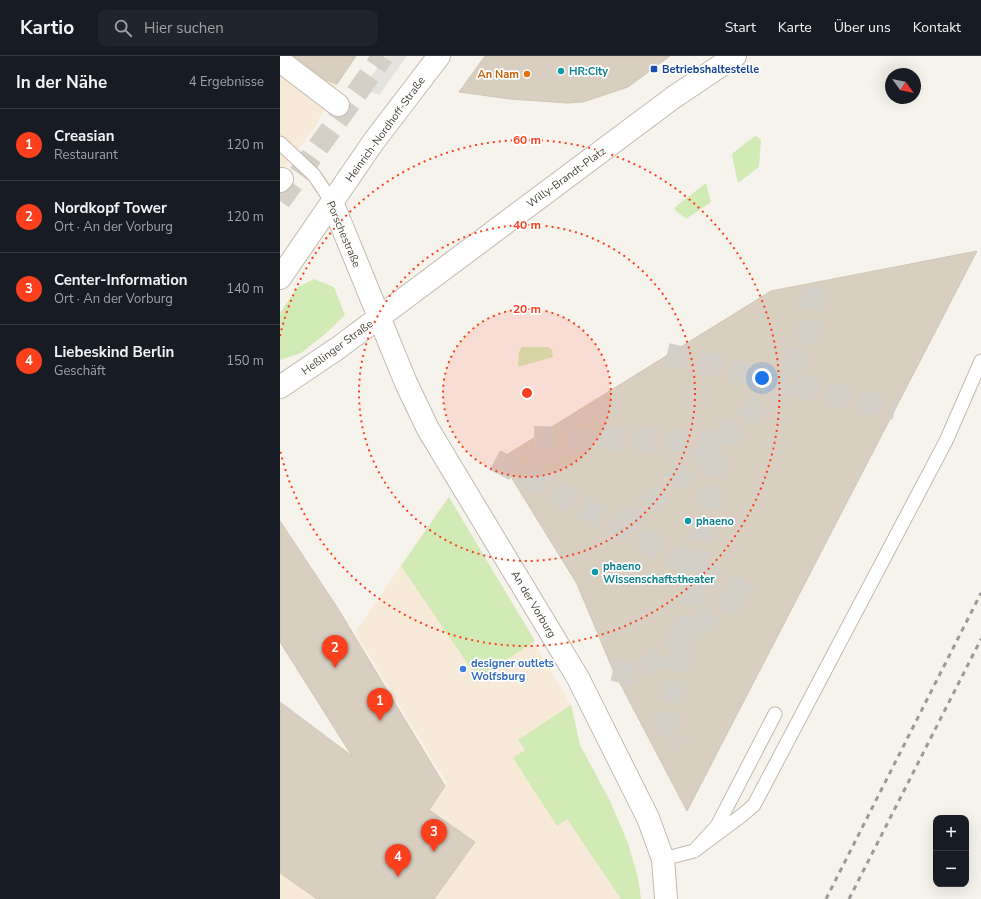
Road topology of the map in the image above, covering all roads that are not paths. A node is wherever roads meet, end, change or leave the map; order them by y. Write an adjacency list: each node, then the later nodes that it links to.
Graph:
1 (439, 56): 6 (street, Heinrich-Nordhoff-Straße)
2 (735, 56): 8 (street, Willy-Brandt-Platz)
3 (280, 62): 4 (street)
4 (338, 105)
5 (280, 143): 6 (lane, Porschestraße)
6 (332, 202): 7 (street); 8 (street, Porschestraße)
7 (280, 278)
8 (379, 316): 10 (street, Heßlinger Straße); 11 (street, Heßlinger Straße); 14 (street, An der Vorburg)
9 (981, 361): 13 (lane)
10 (280, 368)
11 (280, 387)
12 (775, 714): 13 (lane)
13 (694, 851): 14 (lane)
14 (663, 859): 15 (street, An der Vorburg)
15 (666, 899)

